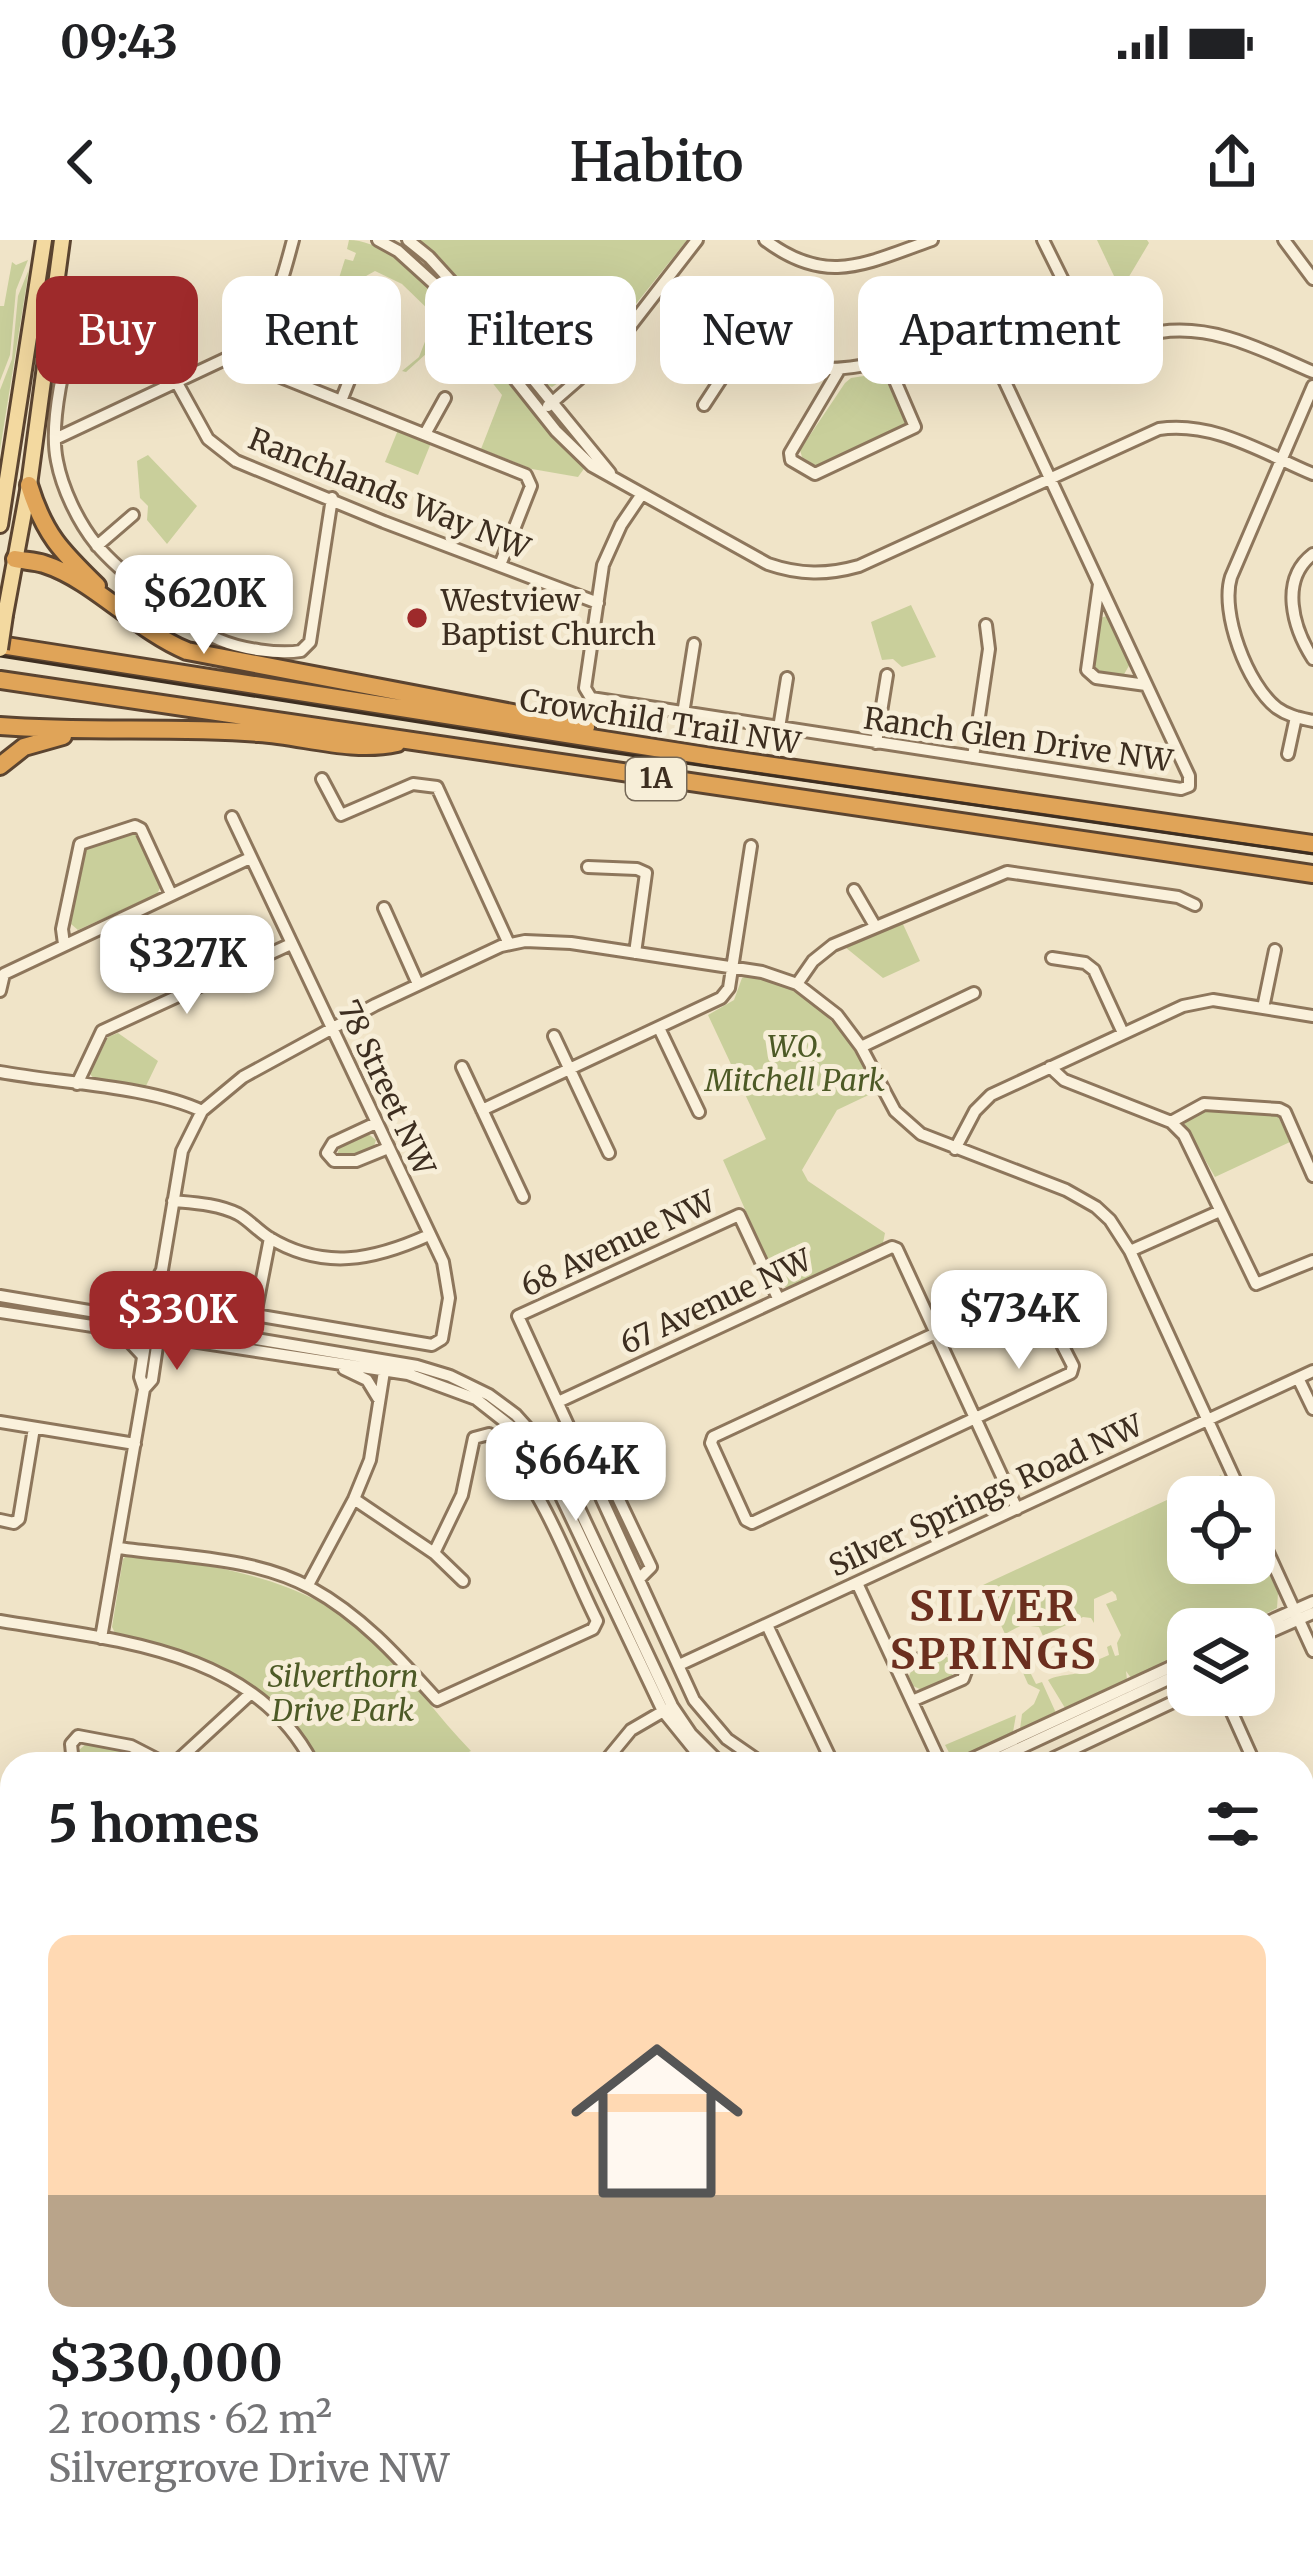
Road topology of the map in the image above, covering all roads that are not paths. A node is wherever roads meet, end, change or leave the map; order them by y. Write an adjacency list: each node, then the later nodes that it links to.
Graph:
1 (44, 240): 41 (main road)
2 (62, 240): 39 (main road)
3 (292, 240): 11 (street)
4 (378, 240): 32 (street)
5 (408, 240): 30 (street)
6 (697, 240): 12 (street)
7 (765, 240): 10 (street)
8 (1042, 240): 18 (street)
9 (1284, 240): 13 (street)
10 (923, 241)
11 (281, 276)
12 (669, 276)
13 (1313, 279)
14 (660, 288): 30 (street)
15 (858, 367): 17 (street)
16 (834, 369): 17 (street)
17 (839, 370): 25 (street)
18 (1313, 372)
19 (63, 384): 34 (street)
20 (175, 384): 34 (street)
21 (178, 384): 42 (street, Ranchlands Way NW)
22 (300, 384): 29 (street)
23 (348, 384): 29 (street)
24 (718, 384): 31 (street)
25 (896, 384)
26 (1006, 384): 38 (street, Ranch Glen Drive NW)
27 (1313, 386): 35 (street)
28 (446, 398): 33 (street)
29 (341, 401): 33 (street)
30 (552, 402): 32 (street); 37 (street)
31 (704, 405)
32 (541, 412): 37 (street)
33 (425, 434): 48 (street)
34 (55, 439): 45 (street)
35 (1282, 460): 36 (street); 38 (street); 63 (street)
36 (1313, 473)
37 (611, 474): 40 (street)
38 (1050, 478): 40 (street); 50 (street, Ranch Glen Drive NW)
39 (28, 485): 47 (main road); 51 (highway)
40 (642, 494): 52 (street, Ranch Glen Drive NW)
41 (3, 495): 44 (main road)
42 (332, 498): 48 (street, Ranchlands Way NW); 54 (street)
43 (133, 515): 45 (street)
44 (0, 524)
45 (98, 546): 54 (street)
46 (1313, 554): 57 (street)
47 (8, 557): 51 (highway); 56 (main road, bridge)
48 (500, 565): 52 (street, Ranchlands Way NW)
49 (220, 579): 54 (street)
50 (1099, 584): 61 (street, Ranch Glen Drive NW); 61 (street)
51 (109, 601): 69 (highway)
52 (598, 603): 62 (street, Ranch Glen Drive NW)
53 (986, 625): 72 (street)
54 (200, 628)
55 (694, 644): 62 (street)
56 (0, 647): 69 (highway, Crowchild Trail NW / 1A)
57 (1313, 659)
58 (887, 675): 70 (street)
59 (787, 678): 66 (street)
60 (0, 680): 68 (highway, Crowchild Trail NW / 1A)
61 (1146, 685): 72 (street, Ranch Glen Drive NW)
62 (683, 714): 66 (street, Ranch Glen Drive NW)
63 (1297, 717): 64 (street); 71 (street)
64 (1313, 721)
65 (0, 727): 67 (highway)
66 (779, 728): 70 (street, Ranch Glen Drive NW)
67 (75, 733): 68 (highway); 73 (highway)
68 (409, 741): 80 (highway, Crowchild Trail NW / 1A)
69 (612, 742): 76 (highway, Crowchild Trail NW / 1A)
70 (876, 743): 72 (street, Ranch Glen Drive NW)
71 (1288, 754)
72 (973, 758)
73 (0, 766)
74 (322, 779): 88 (street)
75 (232, 817): 78 (street, 78 Street NW)
76 (1313, 844)
77 (752, 846): 92 (street)
78 (250, 858): 82 (street); 87 (street, 78 Street NW)
79 (588, 867): 90 (street)
80 (1313, 874)
81 (854, 890): 85 (street)
82 (170, 894): 86 (street); 86 (street)
83 (1195, 905): 85 (street)
84 (384, 908): 93 (street)
85 (874, 926): 94 (street)
86 (64, 944): 95 (street)
87 (291, 944): 100 (street, 78 Street NW); 108 (street)
88 (508, 944): 90 (street); 93 (street)
89 (1275, 950): 97 (street)
90 (635, 953): 92 (street)
91 (1052, 958): 101 (street)
92 (733, 968): 94 (street); 99 (street)
93 (418, 985): 100 (street)
94 (797, 985): 103 (street)
95 (0, 991)
96 (974, 994): 103 (street)
97 (1263, 1008): 98 (street); 101 (street)
98 (1313, 1016)
99 (659, 1028): 106 (street); 111 (street)
100 (331, 1029): 110 (street); 113 (street, 78 Street NW)
101 (1123, 1033): 104 (street)
102 (554, 1036): 106 (street)
103 (861, 1047): 115 (street)
104 (1050, 1066): 112 (street); 115 (street)
105 (462, 1067): 109 (street)
106 (570, 1068): 109 (street); 116 (street)
107 (0, 1072): 108 (street)
108 (76, 1084): 110 (street)
109 (482, 1110): 118 (street)
110 (202, 1111): 119 (street)
111 (699, 1112)
112 (1171, 1122): 117 (street); 120 (street)
113 (376, 1124): 114 (street, 78 Street NW); 114 (street)
114 (388, 1148): 121 (street, 78 Street NW)
115 (955, 1149): 123 (street)
116 (609, 1153)
117 (1313, 1176)
118 (523, 1197)
119 (173, 1201): 122 (street); 125 (street)
120 (1220, 1211): 123 (street); 124 (street)
121 (429, 1235): 122 (street); 122 (street, 78 Street NW)
122 (270, 1238)
123 (1130, 1251): 146 (street)
124 (1313, 1261)
125 (162, 1270): 129 (street); 133 (street)
126 (0, 1296): 127 (street)
127 (15, 1298): 130 (street); 133 (street)
128 (778, 1298): 135 (street, 67 Avenue NW); 143 (street, 67 Avenue NW); 143 (street, 68 Avenue NW)
129 (164, 1302): 133 (street); 134 (street)
130 (6, 1312): 132 (street)
131 (1050, 1321): 145 (street)
132 (106, 1328): 133 (street); 136 (street)
133 (153, 1329): 134 (street); 136 (street); 137 (street); 141 (street)
134 (207, 1332): 138 (street)
135 (936, 1333): 145 (street); 145 (street)
136 (143, 1356): 141 (street)
137 (338, 1364): 138 (street); 142 (street)
138 (385, 1365): 142 (street); 176 (street)
139 (1313, 1371): 140 (street, Silver Springs Road NW)
140 (1298, 1378): 144 (street); 146 (street, Silver Springs Road NW)
141 (144, 1389): 149 (street)
142 (379, 1401): 151 (street)
143 (558, 1402): 169 (street)
144 (1313, 1409)
145 (974, 1418): 152 (street)
146 (1207, 1420): 150 (street); 152 (street, Silver Springs Road NW)
147 (0, 1422): 148 (street)
148 (34, 1428): 149 (street); 153 (street)
149 (135, 1444): 154 (street)
150 (1233, 1476)
151 (354, 1499): 155 (street); 159 (street)
152 (1017, 1509): 158 (street, Silver Springs Road NW)
153 (0, 1520)
154 (119, 1548): 159 (street); 167 (street)
155 (434, 1553): 157 (street); 159 (street)
156 (1275, 1568): 162 (street)
157 (463, 1581)
158 (857, 1583): 165 (street, Silver Springs Road NW); 170 (street)
159 (308, 1586)
160 (1313, 1602): 162 (street)
161 (1313, 1613): 162 (street)
162 (1296, 1615): 164 (street); 166 (street); 168 (street)
163 (0, 1622): 167 (street)
164 (1275, 1622)
165 (767, 1624): 169 (street, Silver Springs Road NW); 186 (street)
166 (1275, 1628)
167 (101, 1638): 173 (street)
168 (1313, 1651)
169 (680, 1665): 185 (street)
170 (898, 1669): 174 (street); 174 (street)
171 (1167, 1669): 188 (street)
172 (1167, 1680): 189 (street)
173 (250, 1694): 180 (street); 181 (street)
174 (912, 1701): 187 (street)
175 (1167, 1705): 190 (street)
176 (668, 1709): 182 (street); 183 (street); 184 (street)
177 (1234, 1716): 191 (street)
178 (72, 1752): 179 (street)
179 (144, 1752)
180 (184, 1752)
181 (305, 1752)
182 (611, 1752)
183 (695, 1752)
184 (709, 1752)
185 (741, 1752)
186 (827, 1752)
187 (935, 1752)
188 (987, 1752)
189 (1012, 1752)
190 (1067, 1752)
191 (1250, 1752)

